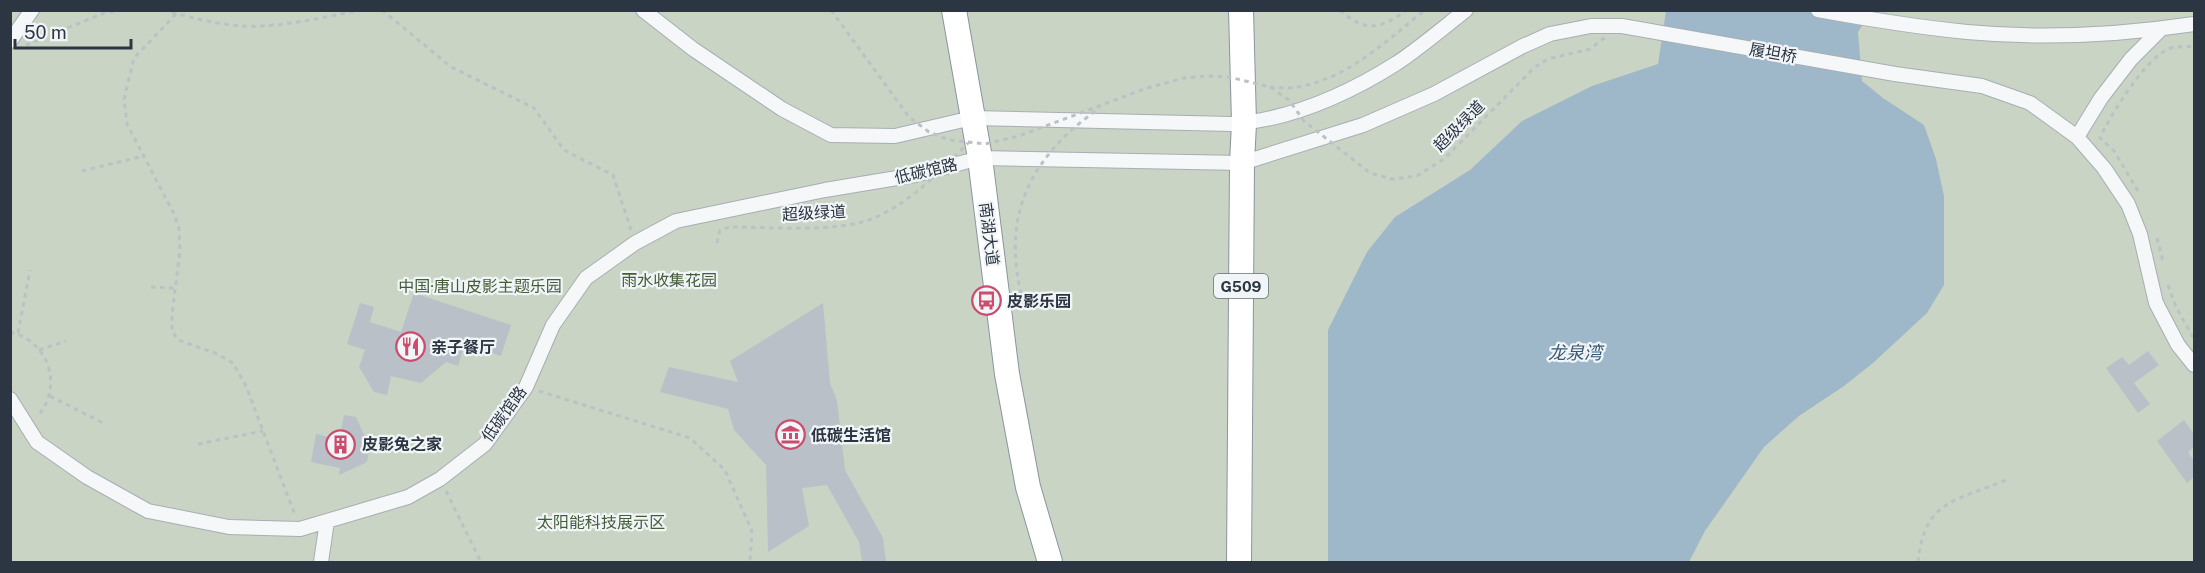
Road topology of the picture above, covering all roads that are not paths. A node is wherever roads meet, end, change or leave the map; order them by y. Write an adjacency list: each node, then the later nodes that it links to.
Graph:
1 (32, 10): 9 (street)
2 (643, 10): 10 (street)
3 (954, 10): 10 (highway, 南湖大道)
4 (1241, 10): 11 (highway, G509)
5 (1466, 10): 11 (street)
6 (1818, 10): 8 (street)
7 (2194, 24): 8 (street)
8 (2161, 29): 12 (street)
9 (15, 44)
10 (972, 118): 11 (street); 13 (highway, 南湖大道)
11 (1244, 123): 14 (highway, G509)
12 (2077, 137): 14 (street, 履坦桥); 15 (street, 履坦桥)
13 (974, 151): 14 (street, 低碳馆路); 17 (street, 低碳馆路); 19 (highway, 南湖大道)
14 (1242, 164): 20 (highway, G509)
15 (2194, 365)
16 (10, 399): 17 (street, 低碳馆路)
17 (327, 521): 18 (street)
18 (321, 562)
19 (1050, 562)
20 (1239, 562)

